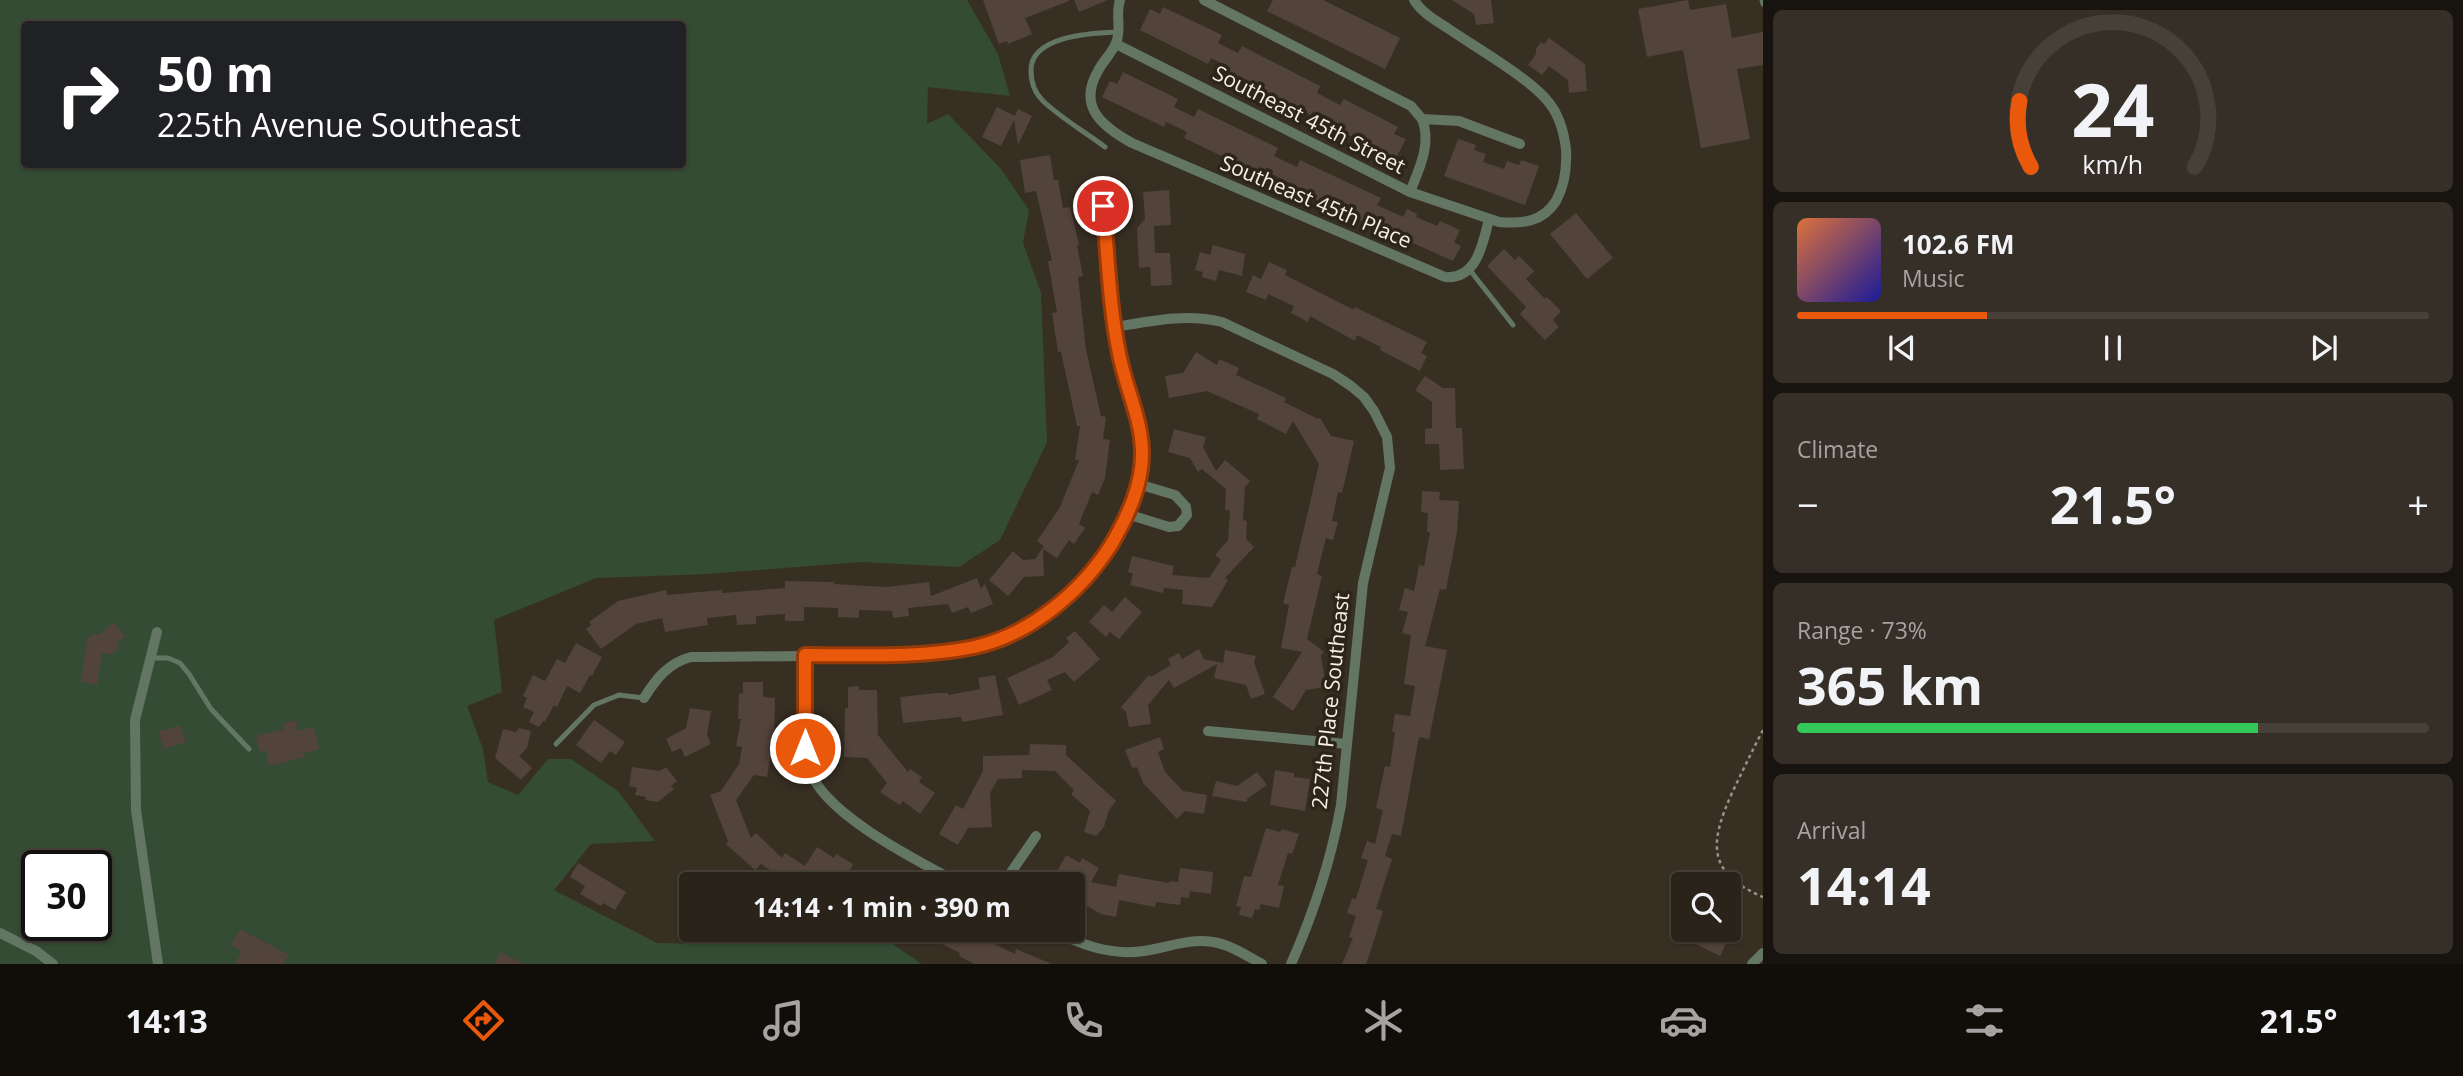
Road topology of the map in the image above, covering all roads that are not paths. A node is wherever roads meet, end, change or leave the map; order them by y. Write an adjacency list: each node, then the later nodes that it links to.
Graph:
1 (1119, 0): 4 (street)
2 (1204, 0): 5 (street)
3 (1413, 0): 10 (street, Southeast 45th Street)
4 (1117, 38): 7 (lane); 9 (street, Southeast 45th Street); 11 (street, Southeast 45th Place)
5 (1422, 119): 6 (street); 9 (street)
6 (1520, 144)
7 (1105, 147)
8 (1100, 181): 13 (street)
9 (1410, 192): 10 (street, Southeast 45th Street)
10 (1489, 219): 11 (street)
11 (1469, 269): 12 (lane)
12 (1513, 325)
13 (1115, 327): 14 (street); 22 (street, 227th Place Southeast)
14 (1138, 484): 15 (street); 15 (street)
15 (1127, 514): 17 (street)
16 (157, 632): 18 (street)
17 (805, 655): 19 (street); 25 (street)
18 (150, 658): 23 (lane); 31 (street)
19 (644, 698): 21 (lane)
20 (1208, 731): 22 (street)
21 (556, 744)
22 (1346, 744): 33 (street, 227th Place Southeast)
23 (249, 749)
24 (1036, 836): 26 (street)
25 (939, 872)
26 (1011, 872)
27 (0, 933): 30 (street)
28 (1078, 942): 32 (street)
29 (1763, 953): 34 (street)
30 (53, 964)
31 (158, 964)
32 (1262, 964)
33 (1291, 964)
34 (1752, 964)

